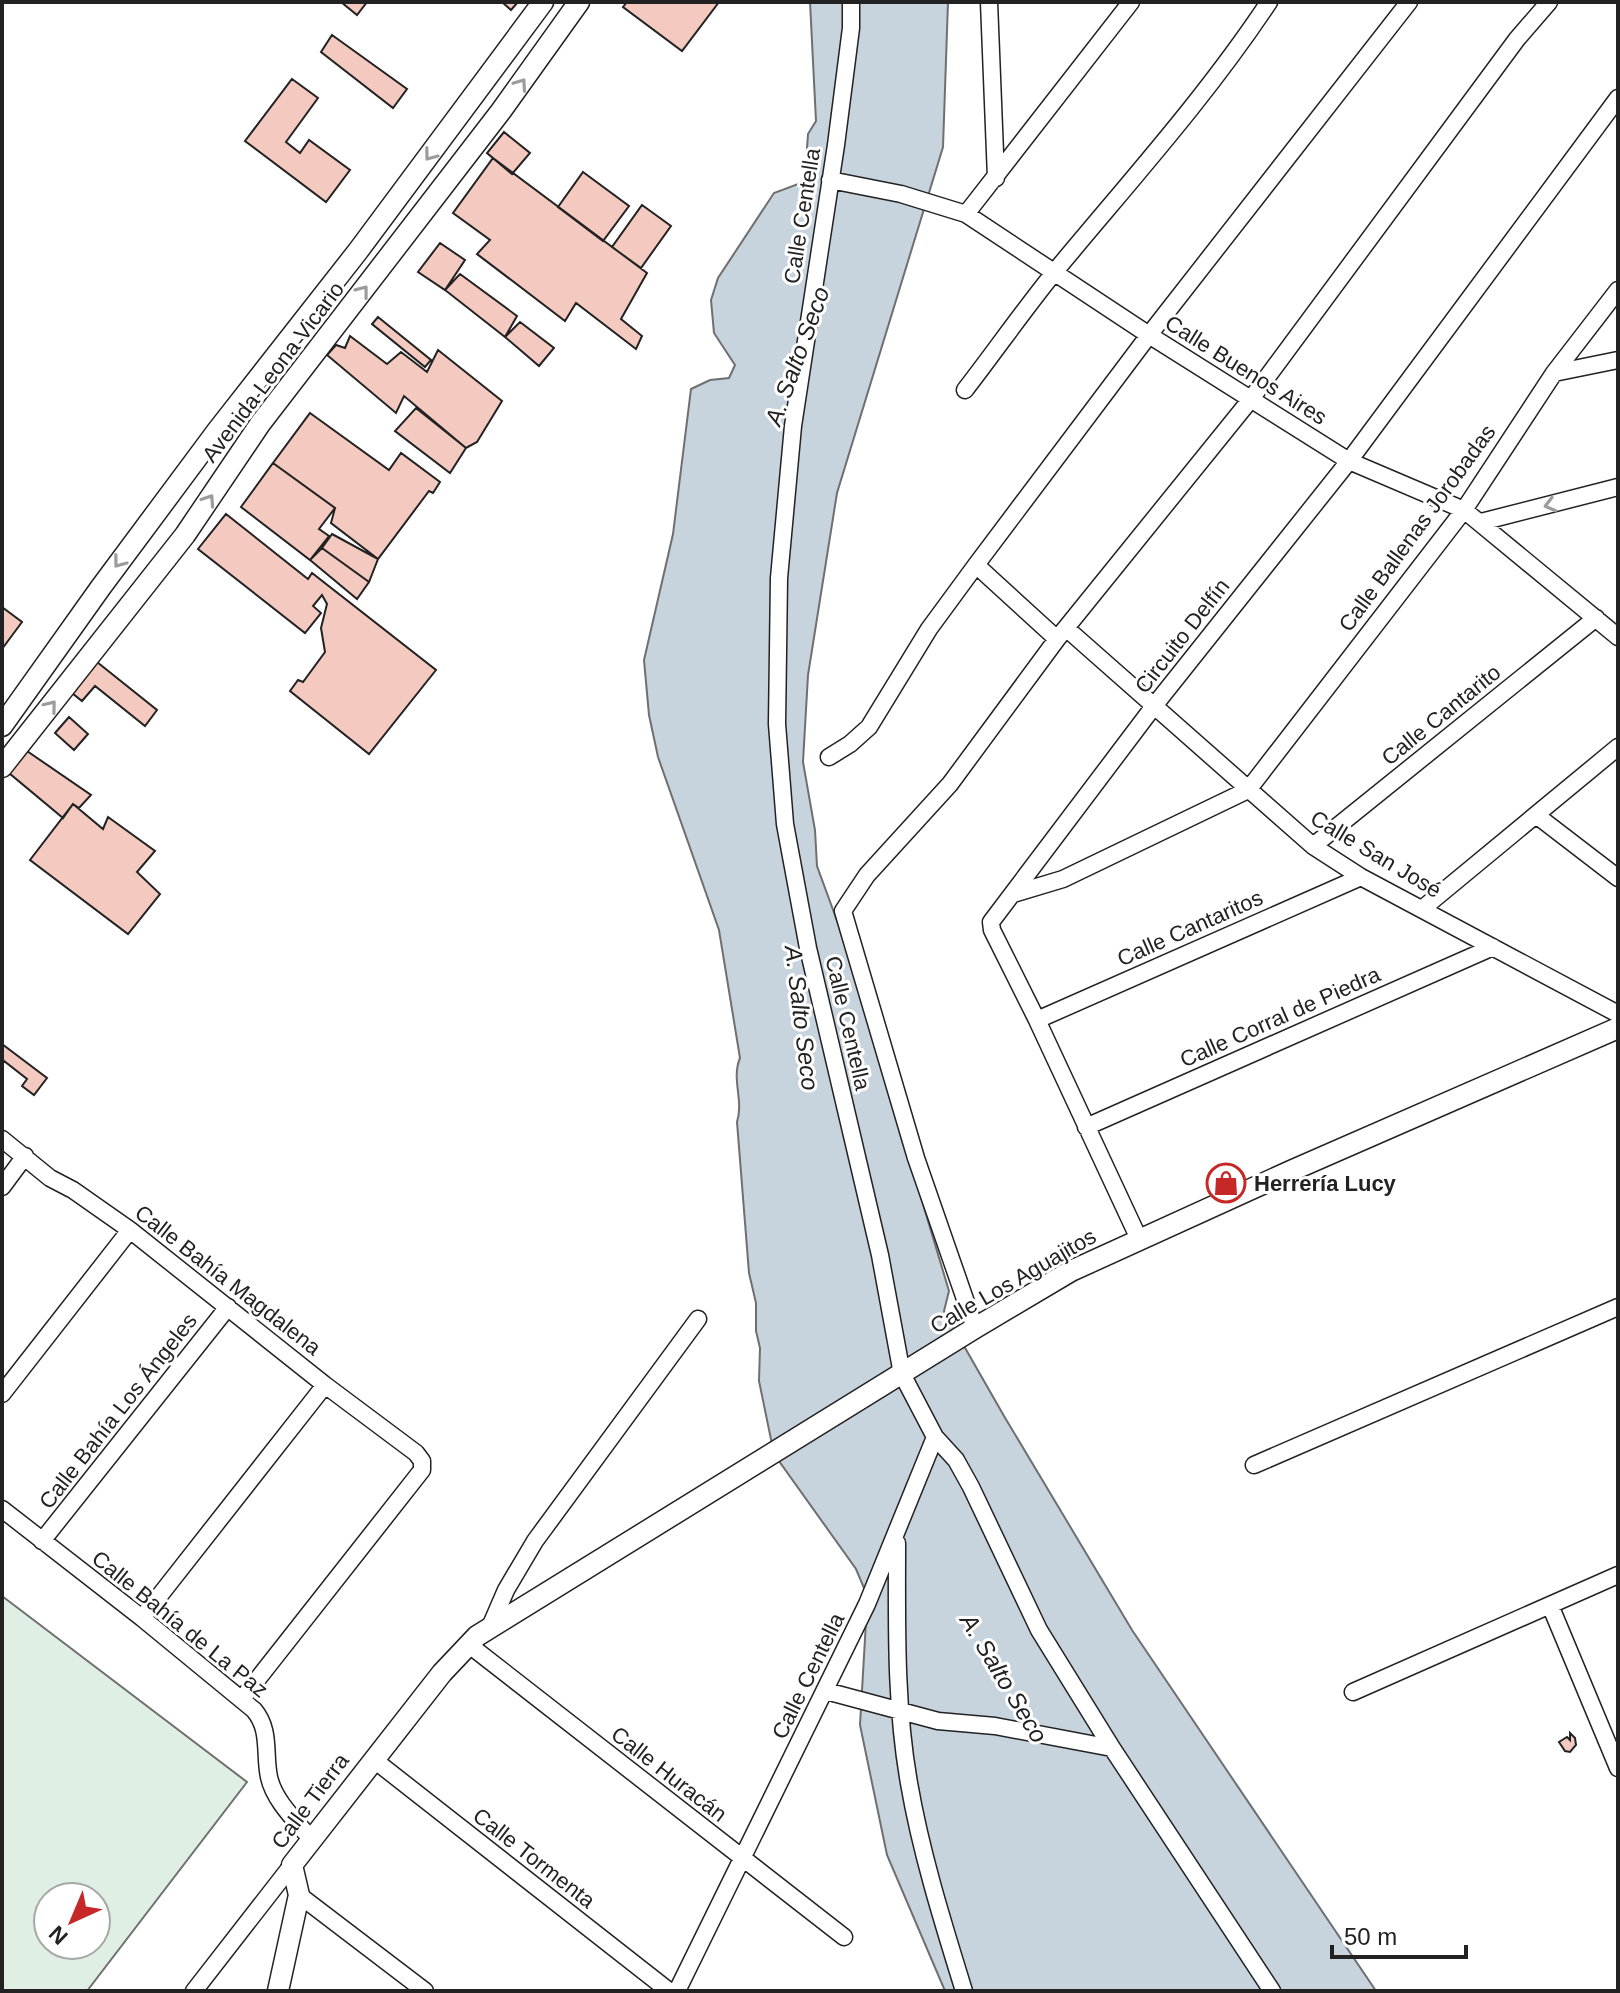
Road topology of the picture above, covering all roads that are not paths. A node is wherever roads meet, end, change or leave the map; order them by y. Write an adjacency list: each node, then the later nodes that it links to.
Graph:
1 (543, 2): 29 (street, Avenida Leona Vicario, one-way to 29)
2 (579, 2): 32 (street, Avenida Leona Vicario, one-way to 2)
3 (851, 2): 11 (street, Calle Centella)
4 (989, 2): 10 (street)
5 (1131, 2): 10 (street)
6 (1269, 2): 13 (street)
7 (1409, 2): 15 (street)
8 (1549, 2): 19 (street)
9 (1618, 98): 20 (street, Circuito Delfín)
10 (996, 178): 12 (street)
11 (830, 180): 12 (street, Calle Buenos Aires); 54 (street, Calle Centella)
12 (966, 214): 13 (street, Calle Buenos Aires)
13 (1055, 271): 15 (street, Calle Buenos Aires); 18 (street)
14 (1618, 290): 17 (street, Calle Ballenas Jorobadas)
15 (1149, 335): 19 (street, Calle Buenos Aires); 24 (street)
16 (1618, 360): 17 (street)
17 (1554, 373): 22 (street, Calle Ballenas Jorobadas)
18 (965, 390)
19 (1251, 399): 20 (street, Calle Buenos Aires); 26 (street)
20 (1349, 461): 22 (street, Calle Buenos Aires); 28 (street, Circuito Delfín)
21 (1618, 487): 23 (street, one-way to 23)
22 (1464, 510): 23 (street, Calle Buenos Aires); 33 (street, Calle Ballenas Jorobadas)
23 (1481, 522): 25 (street, Calle Buenos Aires)
24 (976, 565): 26 (street, Calle San José); 31 (street)
25 (1596, 618): 27 (street, Calle Buenos Aires); 35 (street, Calle Cantarito)
26 (1062, 634): 28 (street, Calle San José); 53 (street)
27 (1618, 637)
28 (1154, 706): 33 (street, Calle San José); 38 (street, Circuito Delfín)
29 (2, 726)
30 (1618, 747): 34 (street)
31 (829, 757)
32 (2, 767)
33 (1248, 790): 35 (street, Calle San José); 38 (street)
34 (1536, 815): 37 (street); 39 (street)
35 (1313, 846): 36 (street, Calle San José)
36 (1361, 877): 39 (street, Calle San José); 42 (street, Calle Cantaritos)
37 (1618, 878)
38 (1013, 894): 42 (street, Circuito Delfín)
39 (1422, 909): 40 (street, Calle San José)
40 (1493, 947): 41 (street, Calle San José); 44 (street, Calle Corral de Piedra)
41 (1618, 1014)
42 (1037, 1020): 44 (street, Circuito Delfín)
43 (1618, 1028): 49 (street, Calle Los Aguajitos)
44 (1086, 1127): 49 (street, Circuito Delfín)
45 (2, 1139): 46 (street, Calle Bahía Magdalena)
46 (25, 1156): 47 (street); 48 (street, Calle Bahía Magdalena)
47 (2, 1187)
48 (130, 1230): 50 (street, Calle Bahía Magdalena); 56 (street)
49 (1139, 1239): 53 (street, Calle Los Aguajitos)
50 (228, 1307): 55 (street, Calle Bahía Magdalena); 61 (street, Calle Bahía Los Ángeles)
51 (1618, 1307): 58 (street)
52 (698, 1319): 65 (street)
53 (975, 1328): 54 (street, Calle Los Aguajitos)
54 (902, 1374): 57 (street, Calle Centella); 65 (street, Calle Los Aguajitos)
55 (325, 1385): 64 (street); 69 (street, Calle Bahía Magdalena)
56 (2, 1394)
57 (935, 1437): 60 (street, Calle Centella); 71 (street)
58 (1254, 1465)
59 (2, 1509): 61 (street, Calle Bahía de La Paz)
60 (897, 1534): 67 (street, Calle Centella); 70 (street)
61 (42, 1541): 64 (street, Calle Bahía de La Paz)
62 (1618, 1575): 63 (street)
63 (1550, 1605): 68 (street); 73 (street)
64 (142, 1618): 69 (street, Calle Bahía de La Paz)
65 (490, 1627): 66 (street, Calle Los Aguajitos)
66 (468, 1644): 72 (street, Calle Tierra); 75 (street, Calle Huracán)
67 (826, 1691): 70 (street); 75 (street, Calle Centella)
68 (1353, 1692)
69 (242, 1699): 74 (street, Calle Bahía de La Paz)
70 (900, 1712): 71 (street); 84 (street)
71 (1112, 1748): 85 (street)
72 (373, 1759): 74 (street, Calle Tierra); 82 (street, Calle Tormenta)
73 (1618, 1768)
74 (312, 1840): 76 (street, Calle Tierra)
75 (741, 1858): 78 (street, Calle Huracán); 83 (street, Calle Centella)
76 (292, 1865): 77 (street); 79 (street, Calle Tierra)
77 (299, 1895): 80 (street); 81 (street)
78 (844, 1937)
79 (194, 1991)
80 (278, 1991)
81 (425, 1991)
82 (669, 1991)
83 (677, 1991)
84 (964, 1991)
85 (1272, 1991)

